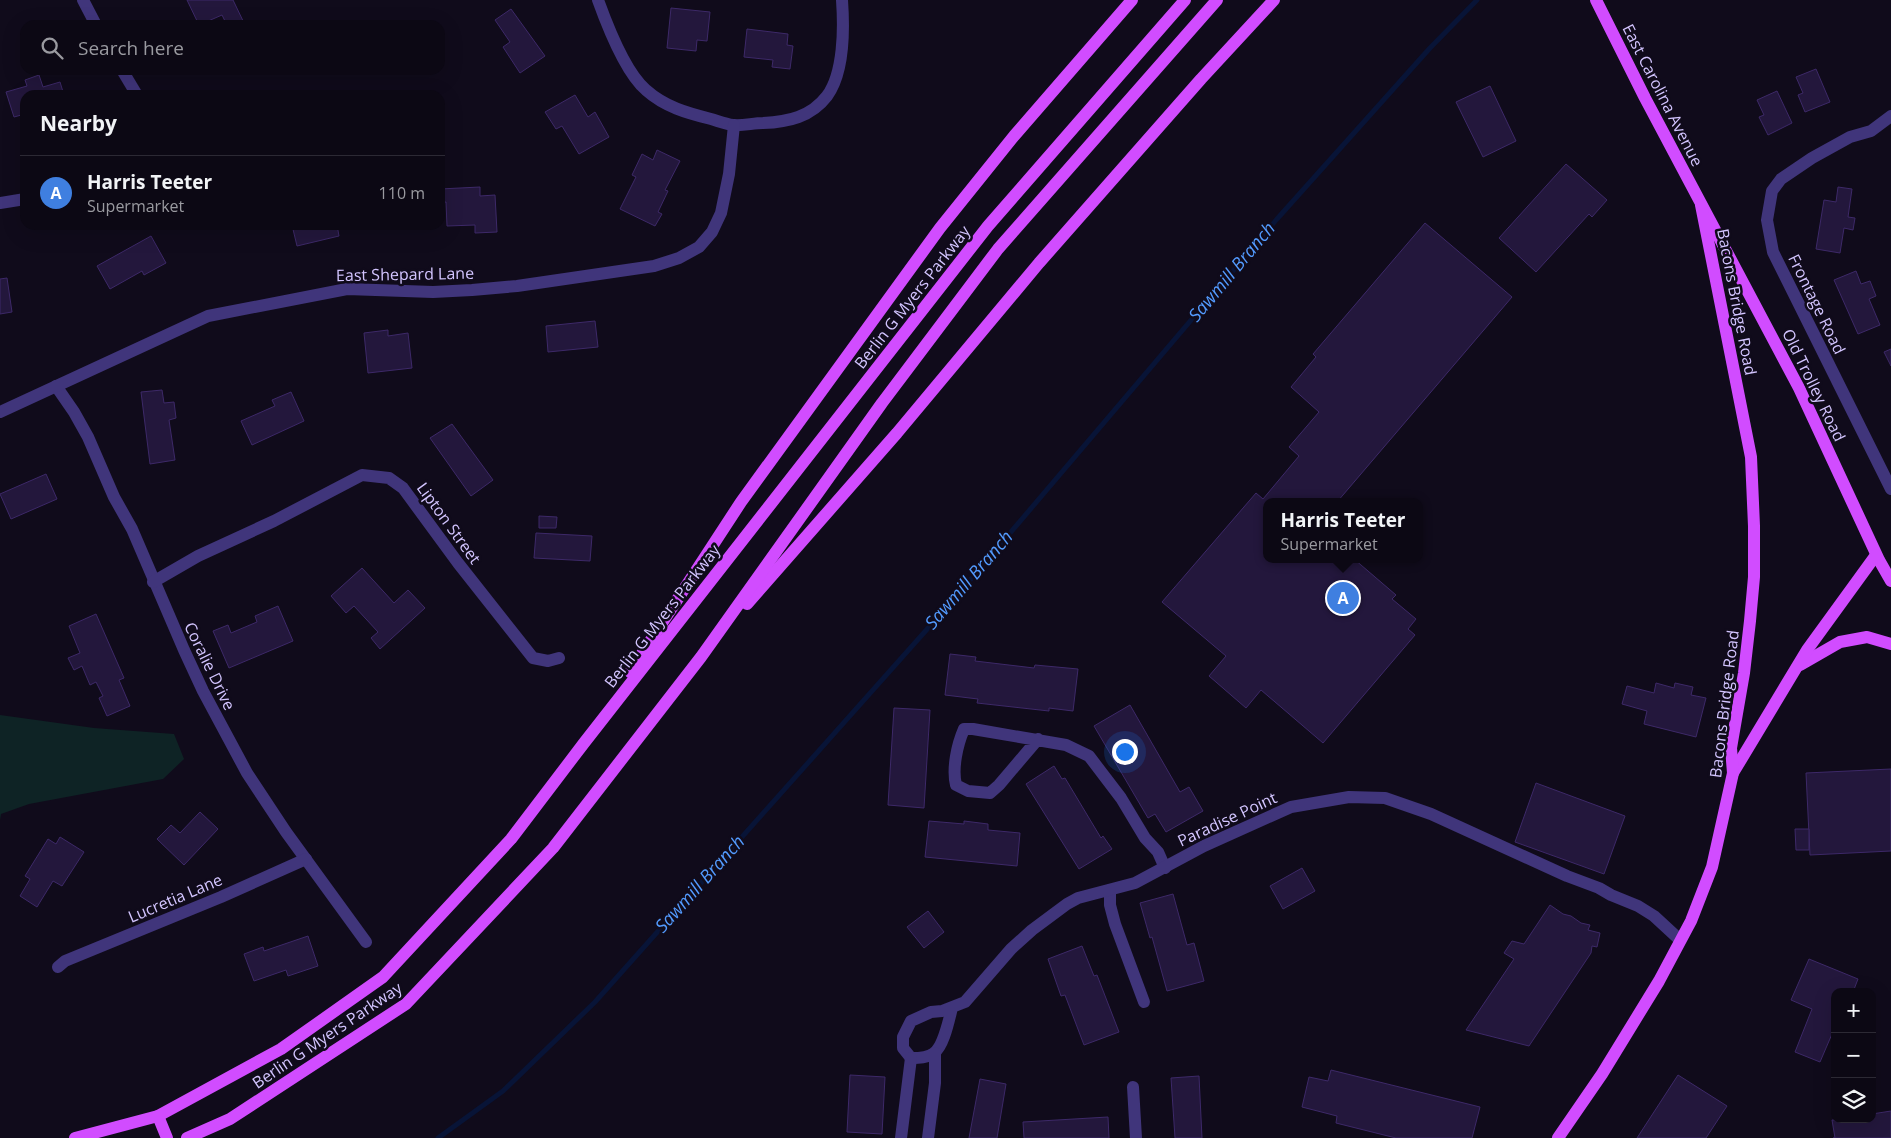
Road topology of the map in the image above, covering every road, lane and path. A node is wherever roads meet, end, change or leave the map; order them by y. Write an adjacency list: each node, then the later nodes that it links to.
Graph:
1 (83, 0): 9 (street)
2 (598, 0): 13 (street)
3 (842, 0): 13 (street)
4 (1132, 0): 28 (main road)
5 (1185, 0): 28 (main road, Berlin G Myers Parkway)
6 (1217, 0): 24 (main road, Berlin G Myers Parkway)
7 (1274, 0): 24 (main road)
8 (1596, 0): 16 (main road, East Carolina Avenue)
9 (93, 20)
10 (125, 75): 11 (street)
11 (134, 90)
12 (1891, 116): 19 (street, Frontage Road)
13 (734, 125): 17 (street, East Shepard Lane)
14 (20, 200): 15 (street)
15 (0, 203)
16 (1701, 205): 20 (main road, Old Trolley Road); 29 (main road, Bacons Bridge Road)
17 (56, 386): 18 (street, East Shepard Lane); 22 (street, Coralie Drive)
18 (0, 412)
19 (1891, 489)
20 (1876, 555): 21 (main road, Old Trolley Road); 26 (main road)
21 (1891, 581)
22 (153, 582): 25 (street, Lipton Street); 30 (street, Coralie Drive)
23 (1891, 644): 26 (main road)
24 (701, 657): 44 (main road, Berlin G Myers Parkway)
25 (559, 658)
26 (1798, 666): 29 (main road)
27 (1038, 739): 27 (street); 31 (street)
28 (584, 742): 41 (main road, Berlin G Myers Parkway)
29 (1733, 773): 33 (main road, Bacons Bridge Road)
30 (306, 859): 34 (street, Coralie Drive); 35 (street, Lucretia Lane)
31 (1165, 868): 32 (street, Paradise Point); 33 (street, Paradise Point)
32 (1110, 890): 36 (street); 37 (street, Paradise Point)
33 (1680, 940): 48 (main road, Bacons Bridge Road)
34 (366, 942)
35 (58, 966)
36 (1144, 1002)
37 (952, 1008): 38 (street); 39 (street, Paradise Point)
38 (935, 1053): 39 (street); 46 (street)
39 (910, 1058): 45 (street)
40 (1133, 1087): 47 (street)
41 (158, 1116): 42 (main road, Berlin G Myers Parkway); 43 (main road)
42 (75, 1138)
43 (167, 1138)
44 (186, 1138)
45 (901, 1138)
46 (928, 1138)
47 (1136, 1138)
48 (1558, 1138)

